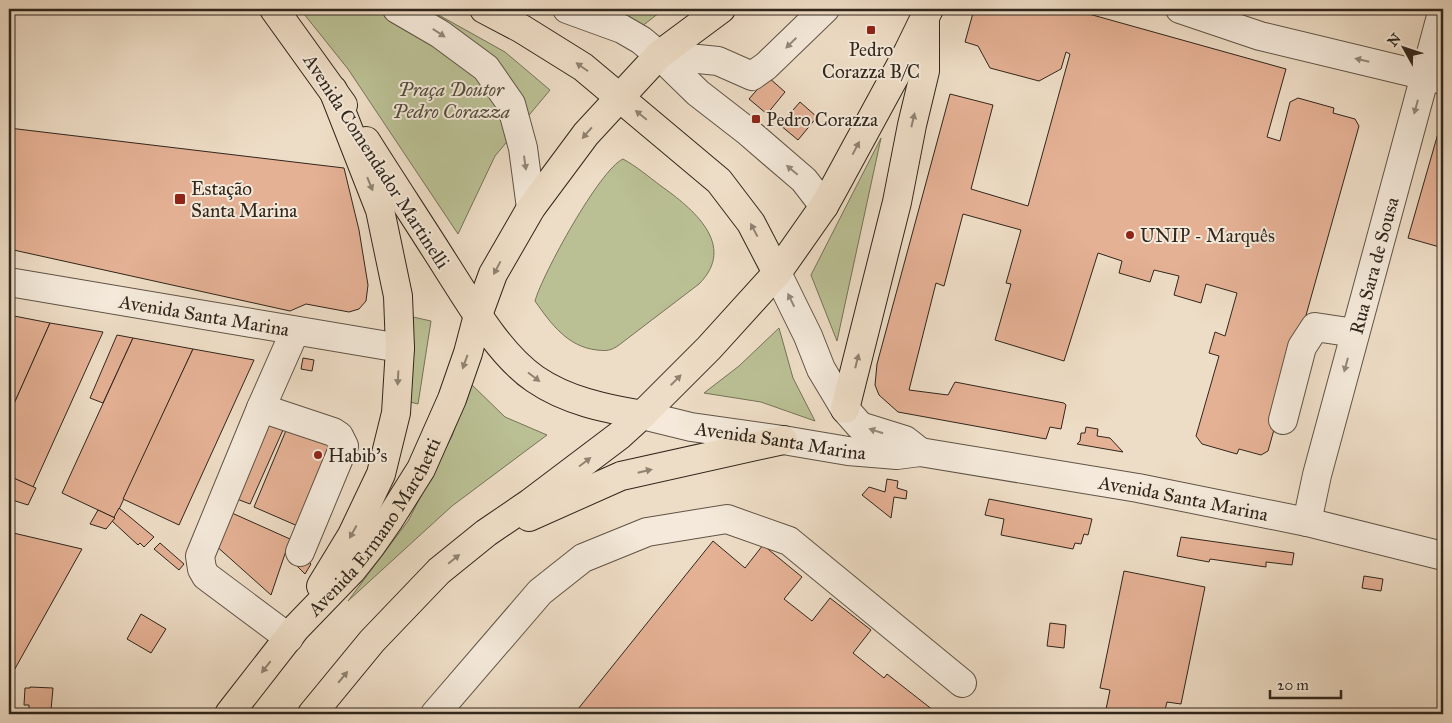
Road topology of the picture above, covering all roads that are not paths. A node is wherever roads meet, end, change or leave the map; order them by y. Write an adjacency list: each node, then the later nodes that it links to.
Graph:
1 (274, 9): 12 (main road, Avenida Comendador Martinelli)
2 (397, 9): 15 (street, one-way to 15)
3 (484, 9): 13 (main road, one-way to 3)
4 (567, 9): 10 (street)
5 (721, 9): 10 (main road)
6 (825, 9): 10 (street, one-way to 10)
7 (1180, 9): 11 (street, one-way to 7)
8 (1443, 10): 11 (street, Rua Sara de Sousa)
9 (927, 12): 14 (main road, one-way to 9); 23 (main road, one-way to 9)
10 (659, 54): 13 (main road); 14 (street, one-way to 10)
11 (1434, 78): 20 (street, Rua Sara de Sousa, one-way to 20)
12 (333, 90): 18 (main road, Avenida Comendador Martinelli); 21 (main road, one-way to 21)
13 (620, 98): 15 (main road, one-way to 15); 16 (main road, one-way to 13)
14 (824, 206): 16 (main road)
15 (531, 208): 18 (main road, one-way to 18)
16 (777, 273): 23 (street, Avenida Santa Marina, one-way to 16); 24 (main road, one-way to 16)
17 (9, 282): 19 (street, Avenida Santa Marina)
18 (478, 315): 24 (main road, one-way to 24); 32 (main road, Avenida Ermano Marchetti, one-way to 32)
19 (295, 331): 21 (street, Avenida Santa Marina); 22 (street)
20 (1355, 332): 25 (street); 28 (street, Rua Sara de Sousa, one-way to 28)
21 (400, 348): 32 (main road, one-way to 32)
22 (261, 408): 30 (street); 32 (street)
23 (845, 409): 27 (street, Avenida Santa Marina, one-way to 23)
24 (642, 415): 26 (street, Avenida Santa Marina); 29 (main road, one-way to 24)
25 (1283, 420)
26 (783, 440): 27 (street, Avenida Santa Marina); 29 (main road, one-way to 26)
27 (920, 452): 28 (street, Avenida Santa Marina)
28 (1307, 522): 31 (street, Avenida Santa Marina)
29 (486, 533): 35 (main road, one-way to 29)
30 (300, 552)
31 (1443, 556)
32 (292, 633): 34 (main road, Avenida Ermano Marchetti, one-way to 34)
33 (962, 682): 36 (street)
34 (229, 714)
35 (312, 714)
36 (435, 714)

